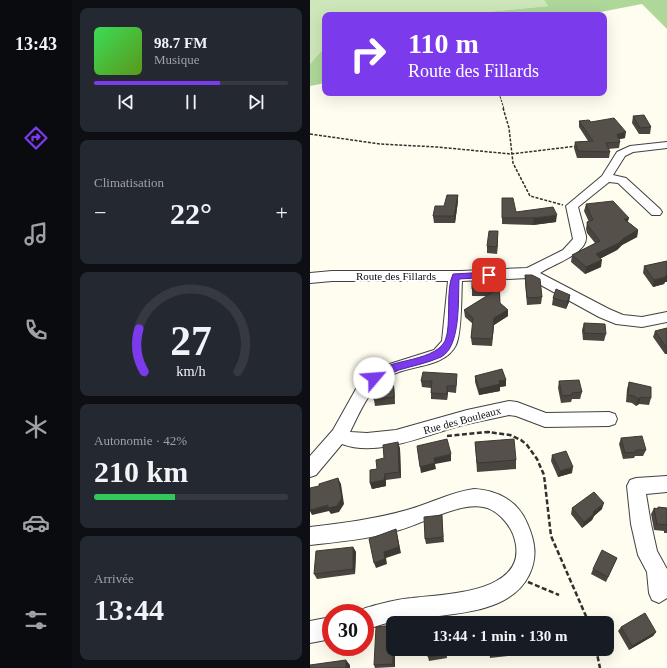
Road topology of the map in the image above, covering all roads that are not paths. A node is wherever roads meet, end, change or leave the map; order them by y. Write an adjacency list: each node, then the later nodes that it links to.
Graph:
1 (667, 144): 2 (street)
2 (606, 178): 3 (street); 4 (street)
3 (656, 212)
4 (530, 273): 5 (street, Route des Fillards); 7 (street)
5 (456, 276): 6 (street, Route des Fillards); 9 (street)
6 (310, 278)
7 (667, 317)
8 (609, 419): 9 (street, Rue des Bouleaux)
9 (339, 435): 10 (street)
10 (310, 469)
11 (667, 484): 13 (street)
12 (310, 536): 14 (street)
13 (659, 593)
14 (374, 617)
15 (322, 630): 16 (street)
16 (310, 632)

